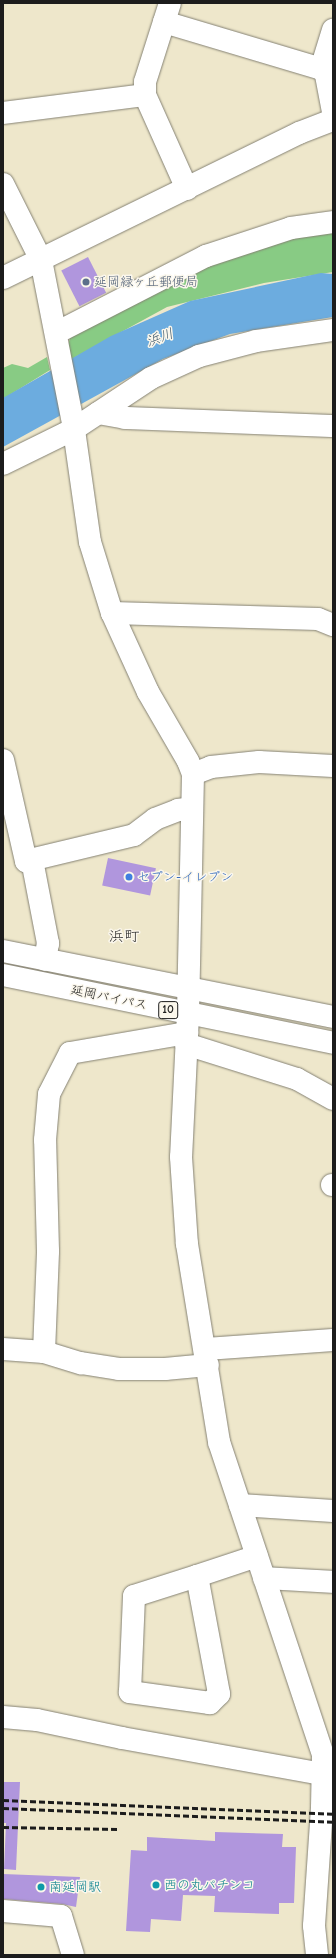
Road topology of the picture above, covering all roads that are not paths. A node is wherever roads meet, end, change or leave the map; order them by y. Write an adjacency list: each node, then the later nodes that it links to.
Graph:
1 (167, 12): 3 (main road); 4 (main road)
2 (333, 30): 3 (main road)
3 (321, 69): 5 (main road)
4 (145, 95): 6 (main road); 9 (main road)
5 (333, 112)
6 (3, 113)
7 (333, 120): 9 (main road)
8 (3, 185): 11 (main road)
9 (188, 190): 11 (main road)
10 (333, 222): 14 (main road)
11 (41, 260): 12 (main road); 14 (main road)
12 (3, 278)
13 (333, 330): 15 (main road)
14 (58, 342): 16 (main road)
15 (98, 413): 16 (main road); 17 (main road)
16 (74, 426): 18 (main road); 19 (main road)
17 (333, 426)
18 (3, 464)
19 (112, 613): 20 (main road); 23 (main road)
20 (333, 624)
21 (3, 760): 25 (main road)
22 (333, 766): 23 (main road)
23 (193, 774): 24 (main road)
24 (192, 808): 25 (main road); 29 (main road)
25 (32, 860): 27 (main road)
26 (3, 951): 27 (main road, 延岡バイパス / 10)
27 (45, 960): 29 (main road, 延岡バイパス / 10)
28 (3, 975): 31 (main road, 延岡バイパス / 10)
29 (188, 990): 30 (main road, 延岡バイパス / 10); 31 (main road)
30 (333, 1017)
31 (187, 1031): 32 (main road, 延岡バイパス / 10); 33 (main road); 36 (main road); 37 (main road)
32 (333, 1044)
33 (333, 1099)
34 (333, 1340): 37 (main road)
35 (3, 1349): 36 (main road)
36 (44, 1352): 37 (main road)
37 (207, 1357): 38 (main road)
38 (240, 1505): 39 (main road); 40 (main road)
39 (333, 1511)
40 (257, 1556): 41 (main road); 42 (main road)
41 (197, 1576): 41 (main road)
42 (264, 1578): 43 (main road); 45 (main road)
43 (333, 1582)
44 (3, 1717): 45 (main road)
45 (323, 1774): 48 (main road)
46 (3, 1911): 47 (main road)
47 (73, 1955)
48 (317, 1955)

